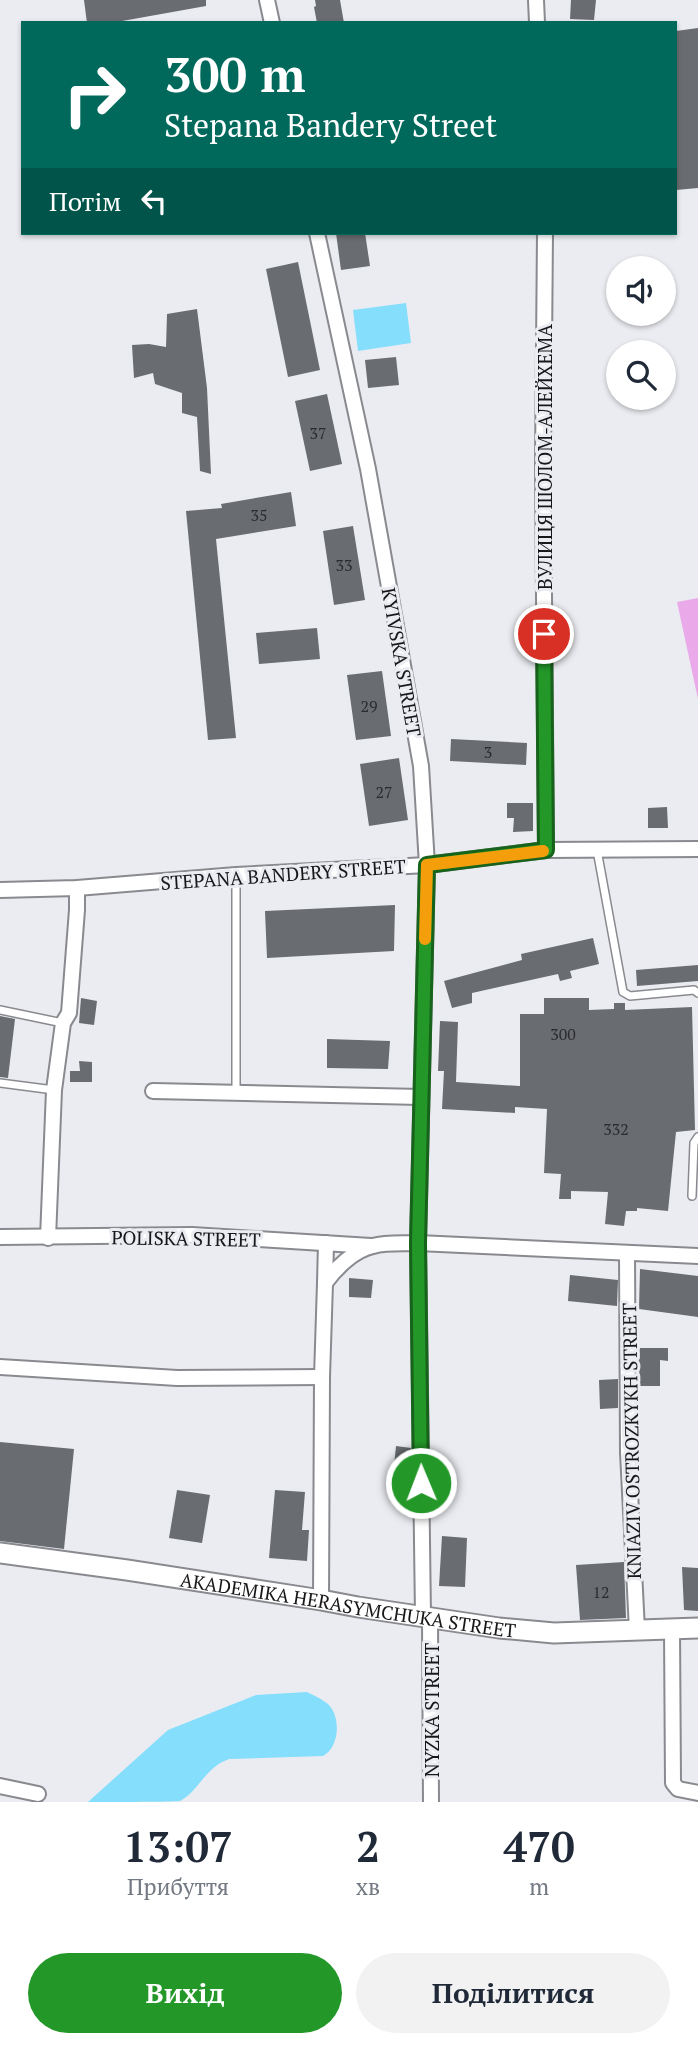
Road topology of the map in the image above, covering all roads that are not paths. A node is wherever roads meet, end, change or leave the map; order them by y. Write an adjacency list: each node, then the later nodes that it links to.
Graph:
1 (267, 0): 3 (street)
2 (536, 0): 4 (street)
3 (271, 21)
4 (537, 21)
5 (317, 235): 10 (street, KYIVSKA STREET)
6 (545, 235): 8 (street, ВУЛИЦЯ ШОЛОМ-АЛЕЙХЕМА)
7 (698, 849): 9 (street, STEPANA BANDERY STREET)
8 (546, 850): 9 (street, STEPANA BANDERY STREET); 10 (street, STEPANA BANDERY STREET)
9 (597, 850): 14 (lane)
10 (427, 865): 11 (street, STEPANA BANDERY STREET); 21 (street, KYIVSKA STREET)
11 (236, 876): 12 (street, STEPANA BANDERY STREET); 20 (lane)
12 (77, 888): 13 (street, STEPANA BANDERY STREET); 16 (street)
13 (0, 890)
14 (698, 993)
15 (0, 1010): 16 (lane)
16 (63, 1023): 18 (street)
17 (0, 1083): 18 (lane)
18 (54, 1090): 25 (street)
19 (153, 1091): 20 (street)
20 (236, 1093): 21 (street)
21 (421, 1097): 27 (street, KYIVSKA STREET)
22 (698, 1137): 23 (lane)
23 (692, 1196)
24 (0, 1237): 25 (street, POLISKA STREET)
25 (48, 1238): 26 (street, POLISKA STREET)
26 (326, 1243): 28 (street, POLISKA STREET); 31 (street)
27 (418, 1243): 28 (street, POLISKA STREET); 29 (street); 36 (street, KYIVSKA STREET)
28 (372, 1246): 31 (street)
29 (627, 1253): 30 (street); 39 (street, KNIAZIV OSTROZKYKH STREET)
30 (698, 1256)
31 (325, 1283): 33 (street)
32 (0, 1367): 33 (street)
33 (322, 1377): 35 (street)
34 (0, 1553): 35 (main road, AKADEMIKA HERASYMCHUKA STREET)
35 (321, 1600): 36 (main road, AKADEMIKA HERASYMCHUKA STREET)
36 (427, 1617): 39 (main road, AKADEMIKA HERASYMCHUKA STREET); 43 (street, NYZKA STREET)
37 (698, 1628): 38 (main road, AKADEMIKA HERASYMCHUKA STREET)
38 (672, 1629): 39 (main road, AKADEMIKA HERASYMCHUKA STREET); 41 (street)
39 (637, 1630)
40 (0, 1786): 42 (street)
41 (698, 1793)
42 (38, 1794)
43 (431, 1802)

